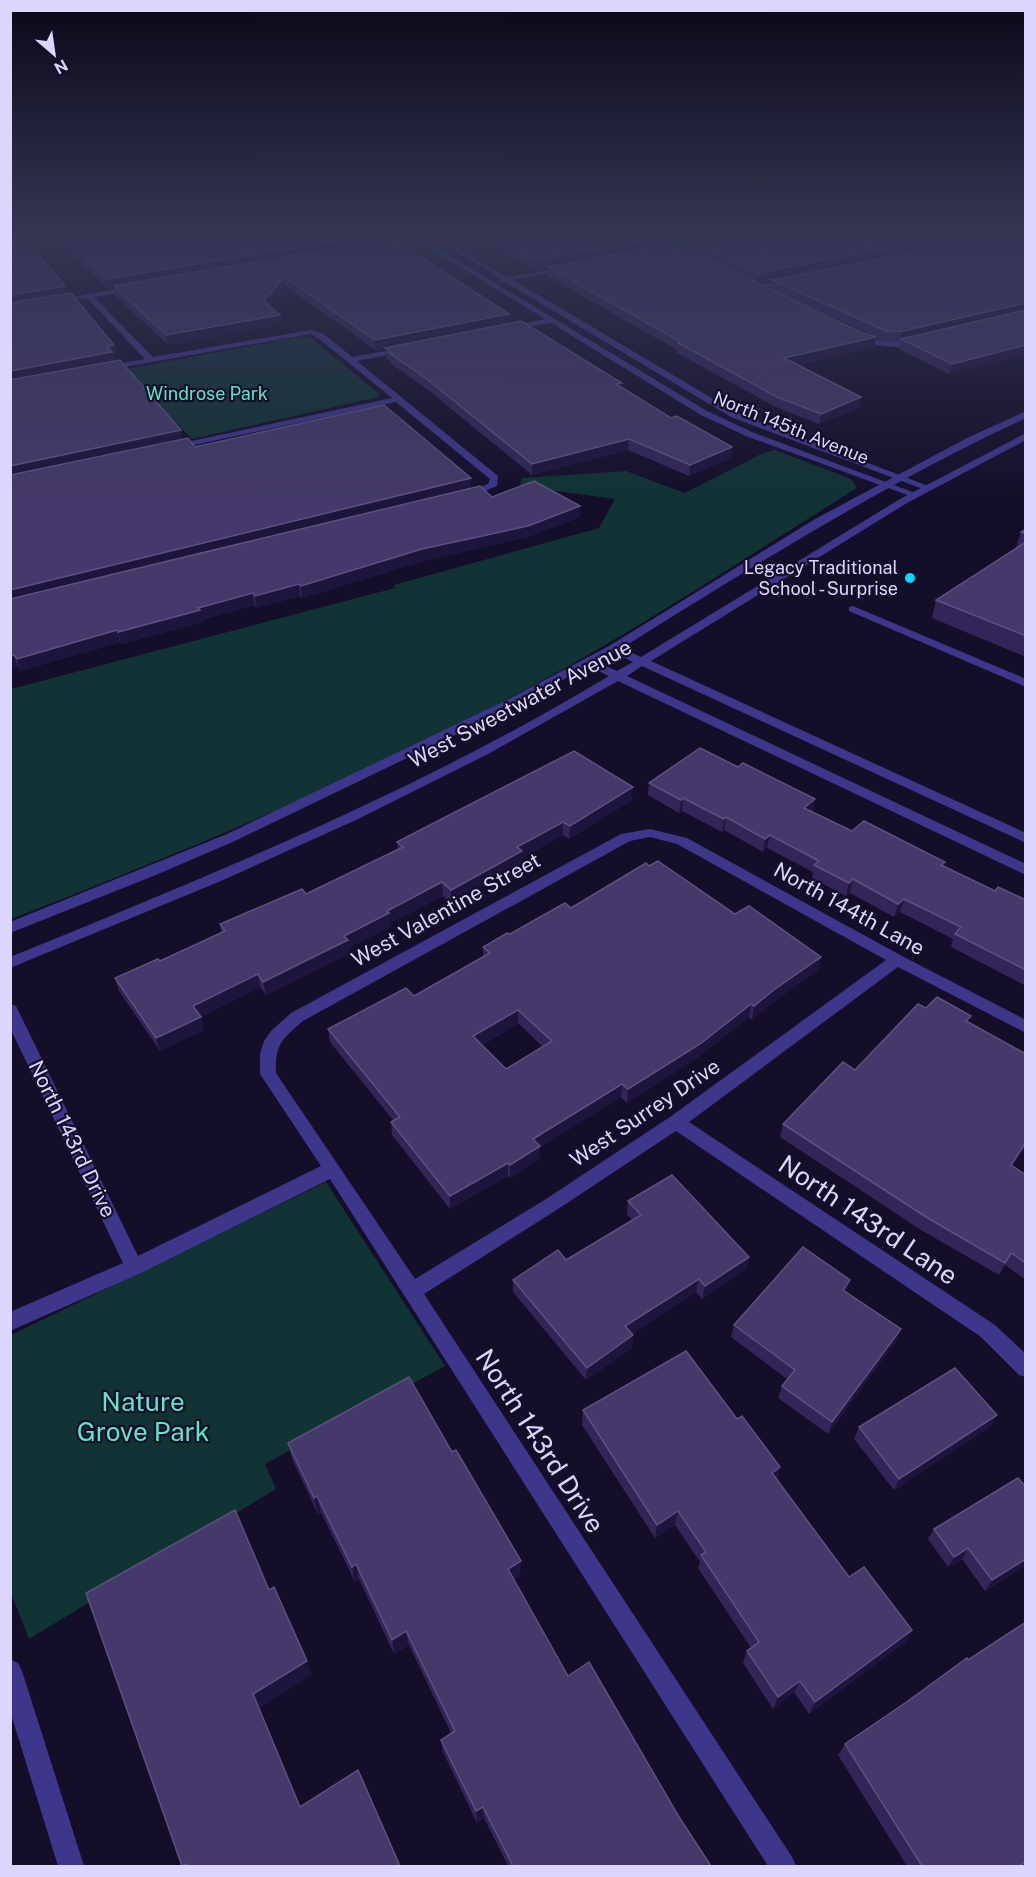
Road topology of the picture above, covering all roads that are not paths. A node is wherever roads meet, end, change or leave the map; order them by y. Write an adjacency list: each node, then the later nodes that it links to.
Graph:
1 (116, 325): 9 (street)
2 (527, 325): 5 (street)
3 (558, 325): 17 (street, North 145th Avenue)
4 (581, 325): 16 (street, North 145th Avenue)
5 (494, 331)
6 (853, 334): 7 (street)
7 (924, 340)
8 (413, 348): 10 (street)
9 (150, 360): 10 (street); 11 (street)
10 (351, 360): 12 (street)
11 (92, 371)
12 (399, 399): 15 (street); 20 (street)
13 (1026, 414): 16 (street, West Sweetwater Avenue)
14 (1026, 436): 18 (street, West Sweetwater Avenue)
15 (162, 450)
16 (899, 477): 17 (street, West Sweetwater Avenue); 18 (street, North 145th Avenue)
17 (885, 484): 19 (street, North 145th Avenue); 22 (street, West Sweetwater Avenue)
18 (926, 487): 19 (street, West Sweetwater Avenue)
19 (913, 494): 24 (street, West Sweetwater Avenue)
20 (458, 498)
21 (853, 609): 26 (street)
22 (613, 648): 23 (street, West Sweetwater Avenue); 24 (street)
23 (588, 662): 25 (street); 30 (street, West Sweetwater Avenue)
24 (642, 663): 25 (street, West Sweetwater Avenue); 28 (street)
25 (617, 677): 29 (street); 32 (street, West Sweetwater Avenue)
26 (1026, 684)
27 (650, 833): 31 (street, North 144th Lane); 35 (street, West Valentine Street)
28 (1026, 839)
29 (1026, 870)
30 (10, 928)
31 (897, 960): 34 (street, North 144th Lane); 36 (street, West Surrey Drive)
32 (10, 963)
33 (10, 1010): 38 (street, North 143rd Drive)
34 (1026, 1027)
35 (270, 1041): 37 (street, North 143rd Drive)
36 (676, 1122): 39 (street, West Surrey Drive); 41 (street, North 143rd Lane)
37 (333, 1169): 38 (street); 39 (street, North 143rd Drive)
38 (134, 1267): 40 (street)
39 (411, 1292): 44 (street, North 143rd Drive)
40 (10, 1322)
41 (1026, 1368)
42 (10, 1671): 43 (street)
43 (71, 1866)
44 (783, 1866)

